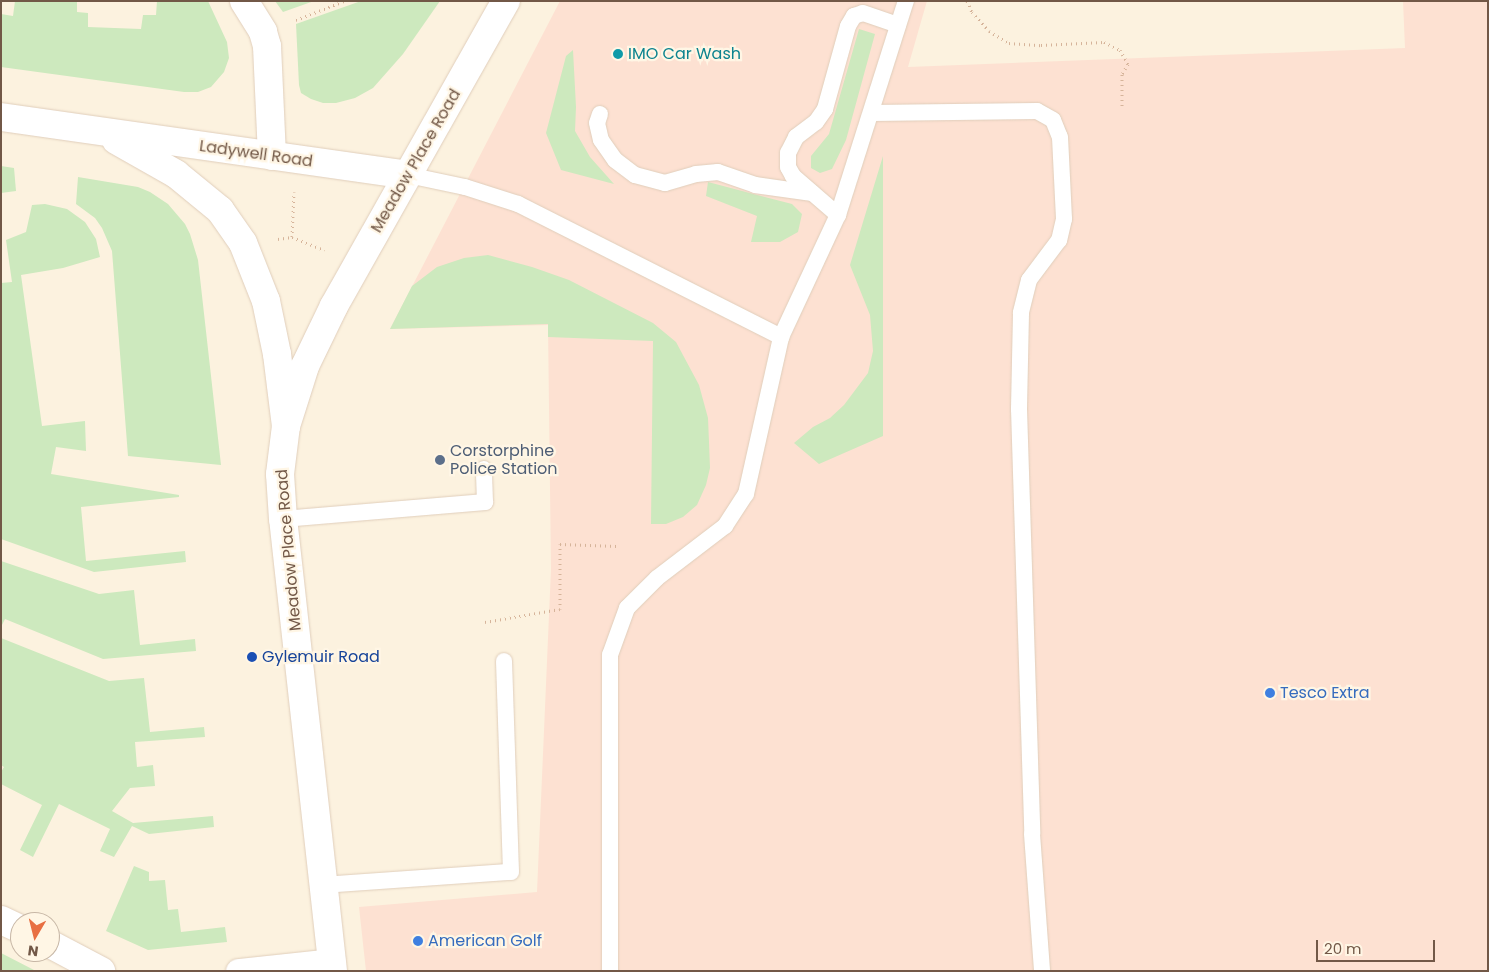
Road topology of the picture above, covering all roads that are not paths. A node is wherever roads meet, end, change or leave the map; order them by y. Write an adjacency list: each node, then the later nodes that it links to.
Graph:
1 (244, 1): 9 (main road)
2 (506, 1): 10 (main road, Meadow Place Road)
3 (906, 1): 4 (lane)
4 (898, 25): 5 (lane); 11 (lane)
5 (871, 113): 12 (lane); 24 (lane)
6 (600, 114): 11 (lane)
7 (1, 117): 8 (main road, Ladywell Road)
8 (104, 133): 9 (main road, Ladywell Road); 14 (main road, Ladywell Road)
9 (283, 158): 10 (main road, Ladywell Road)
10 (408, 175): 13 (lane); 14 (main road, Meadow Place Road)
11 (812, 193): 12 (lane)
12 (838, 215): 13 (lane)
13 (781, 337): 23 (lane)
14 (286, 426): 16 (main road, Meadow Place Road)
15 (484, 469): 16 (lane)
16 (283, 519): 18 (main road, Meadow Place Road)
17 (504, 661): 18 (lane)
18 (323, 885): 20 (main road, Meadow Place Road)
19 (60, 949): 21 (main road)
20 (332, 966): 22 (street)
21 (101, 971)
22 (238, 971)
23 (610, 971)
24 (1042, 971)

